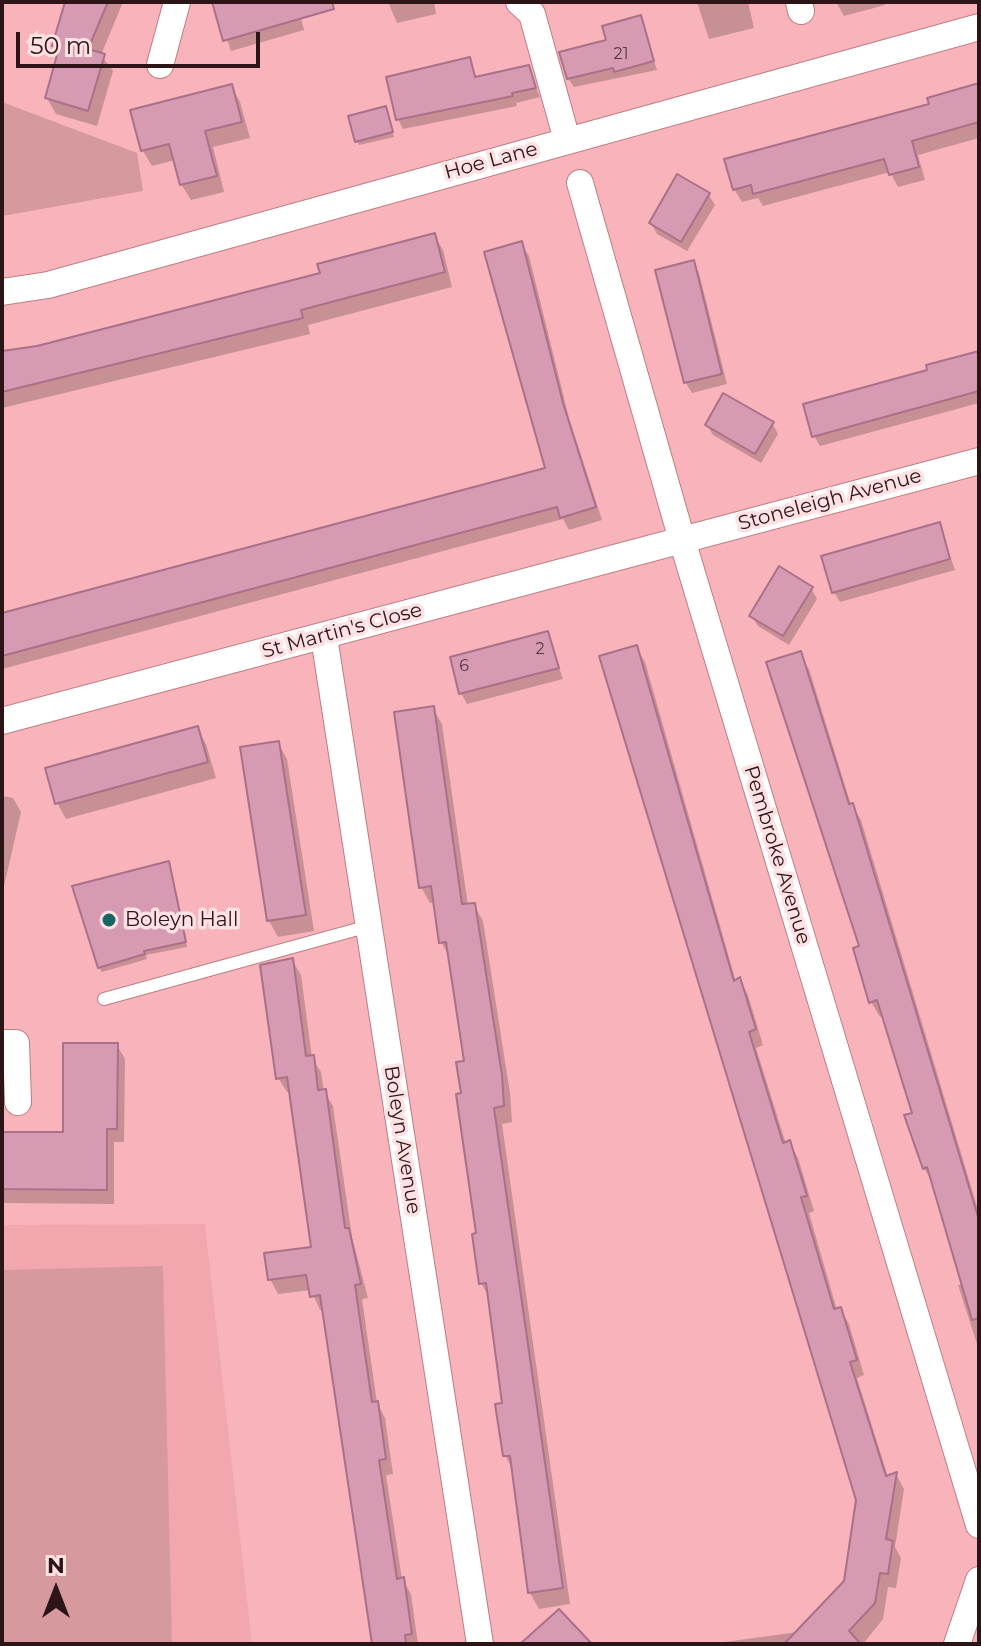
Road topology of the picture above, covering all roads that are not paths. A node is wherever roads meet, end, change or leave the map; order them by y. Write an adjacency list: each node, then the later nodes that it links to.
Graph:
1 (177, 2): 4 (street)
2 (533, 6): 5 (street)
3 (979, 27): 5 (street, Hoe Lane)
4 (160, 65)
5 (567, 140): 7 (street, Hoe Lane)
6 (580, 183): 9 (street, Pembroke Avenue)
7 (2, 292)
8 (979, 461): 9 (street, Stoneleigh Avenue)
9 (682, 540): 10 (street, St Martin's Close); 16 (street, Pembroke Avenue)
10 (324, 637): 11 (street, St Martin's Close); 12 (street, Boleyn Avenue)
11 (2, 721)
12 (369, 926): 13 (lane); 18 (street, Boleyn Avenue)
13 (104, 999)
14 (2, 1043): 15 (street)
15 (18, 1102)
16 (979, 1525)
17 (979, 1580): 19 (street)
18 (480, 1644)
19 (957, 1644)

